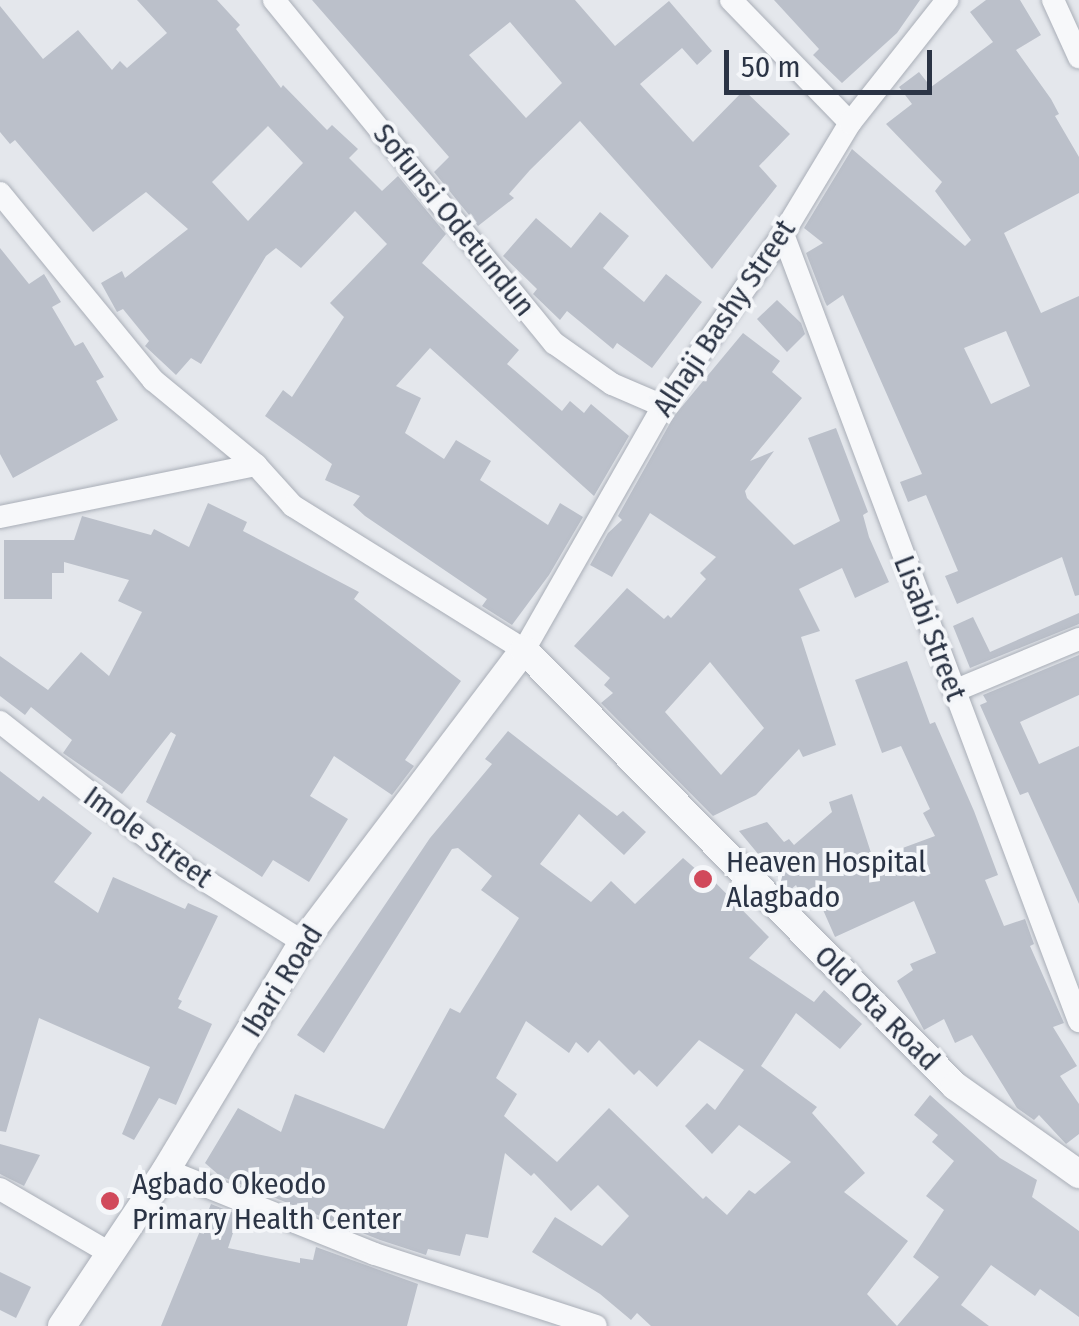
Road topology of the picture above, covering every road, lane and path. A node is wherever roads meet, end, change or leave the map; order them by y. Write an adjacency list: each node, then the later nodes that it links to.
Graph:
1 (274, 0): 9 (street, Sofunsi Odetundun)
2 (731, 0): 6 (street)
3 (947, 0): 6 (street, Alhaji Bashy Street)
4 (1053, 0): 5 (street)
5 (1079, 57)
6 (850, 122): 8 (street, Alhaji Bashy Street)
7 (0, 192): 10 (street)
8 (783, 234): 9 (street, Alhaji Bashy Street); 14 (street, Lisabi Street)
9 (663, 406): 13 (street, Alhaji Bashy Street)
10 (256, 465): 11 (street); 13 (street)
11 (0, 517)
12 (1079, 639): 14 (street)
13 (524, 650): 16 (street, Ibari Road); 19 (street, Old Ota Road)
14 (954, 691): 17 (street, Lisabi Street)
15 (0, 722): 16 (street, Imole Street)
16 (303, 942): 18 (street, Ibari Road)
17 (1079, 1021)
18 (166, 1170): 21 (street, Ibari Road); 23 (street)
19 (1079, 1174)
20 (0, 1189): 21 (street)
21 (108, 1252): 22 (street, Ibari Road)
22 (62, 1326)
23 (596, 1326)

